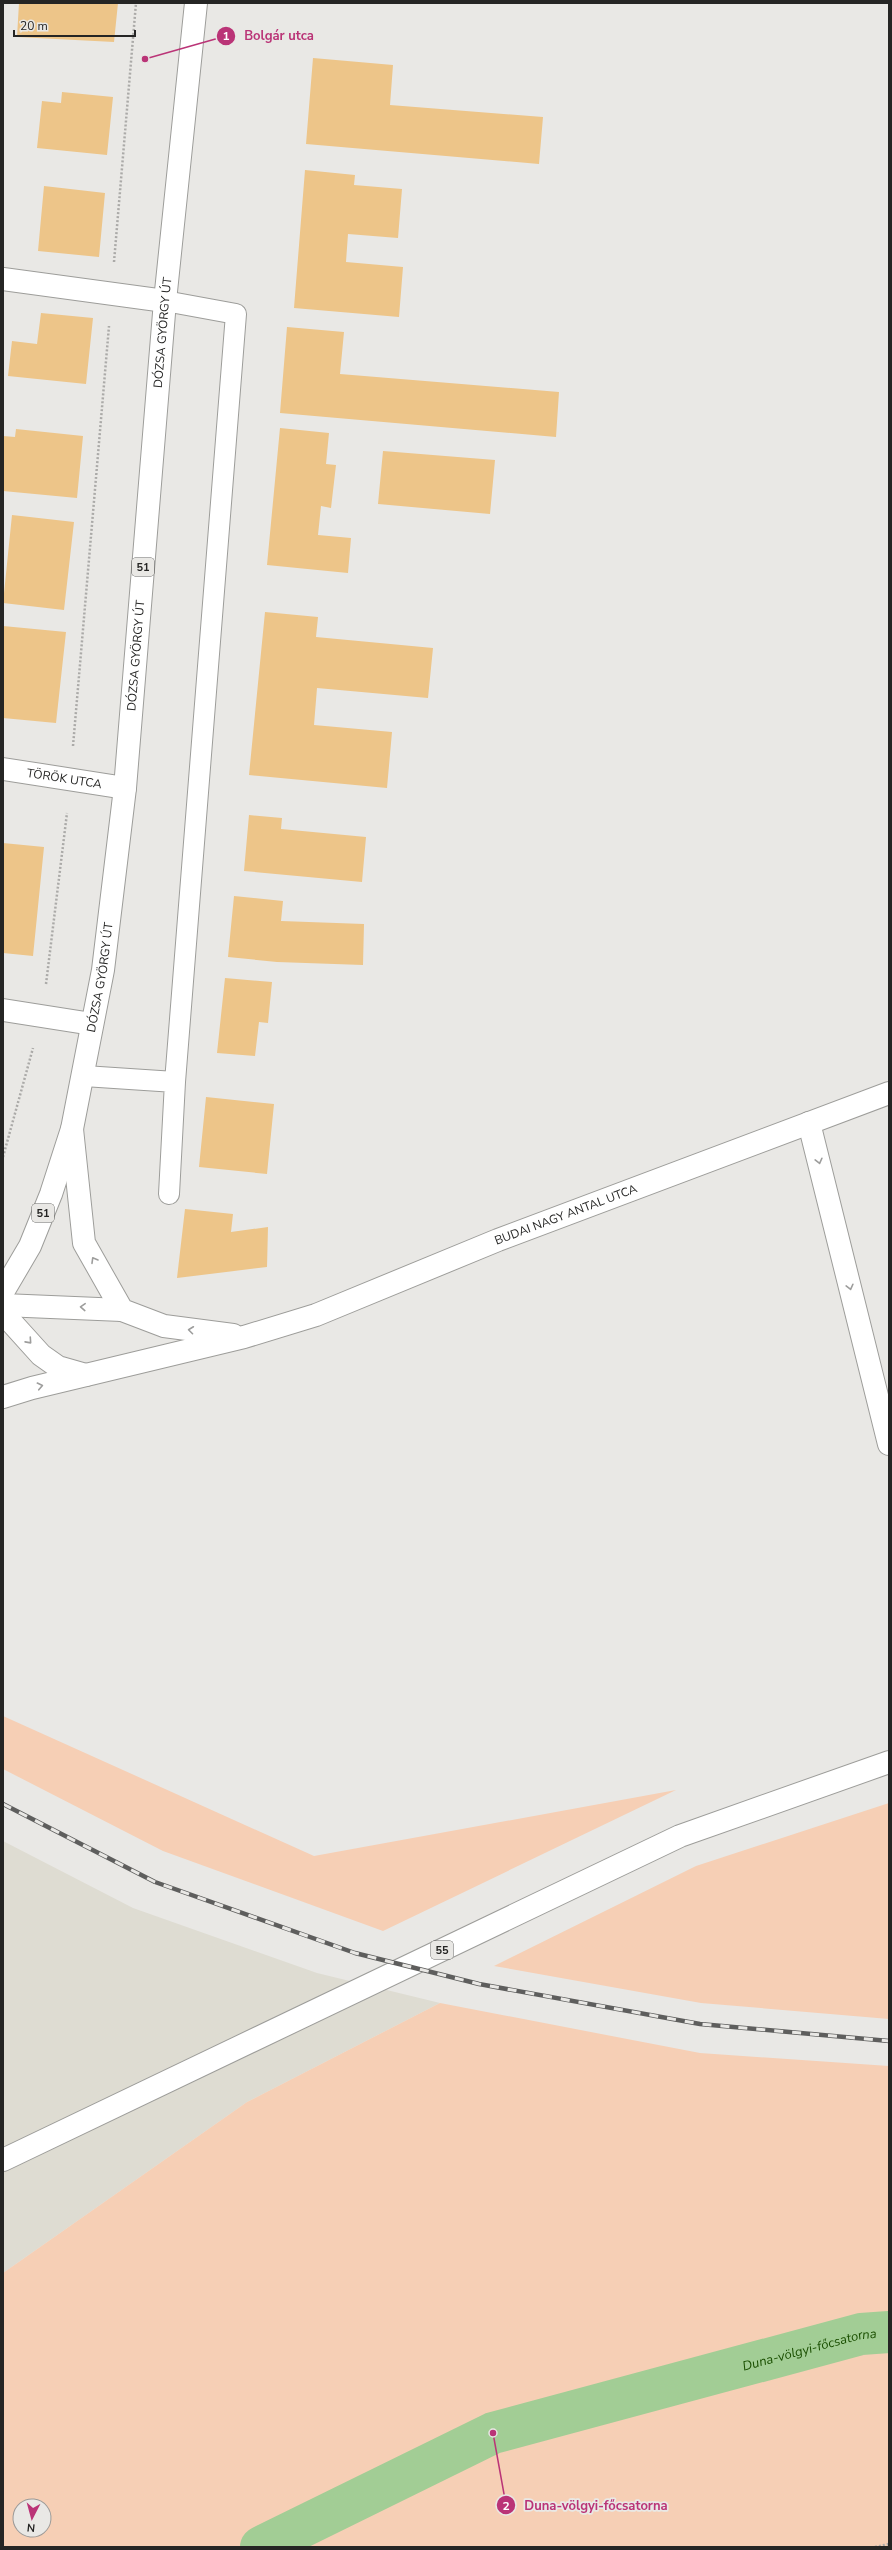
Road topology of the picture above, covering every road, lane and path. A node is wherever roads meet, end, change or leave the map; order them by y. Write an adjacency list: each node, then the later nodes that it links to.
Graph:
1 (136, 3): 4 (path)
2 (196, 3): 5 (main road, DÓZSA GYÖRGY ÚT / 51)
3 (3, 279): 4 (main road)
4 (111, 293): 5 (main road); 7 (path)
5 (165, 301): 8 (main road, DÓZSA GYÖRGY ÚT / 51); 13 (lane)
6 (3, 769): 7 (main road, TÖRÖK UTCA)
7 (71, 779): 8 (main road, TÖRÖK UTCA); 10 (path)
8 (125, 788): 11 (main road, DÓZSA GYÖRGY ÚT / 51)
9 (3, 1010): 10 (main road)
10 (42, 1015): 11 (main road); 17 (path)
11 (92, 1024): 12 (main road, DÓZSA GYÖRGY ÚT / 51)
12 (84, 1076): 13 (lane); 16 (main road, DÓZSA GYÖRGY ÚT / 51)
13 (175, 1082): 18 (lane)
14 (889, 1093): 15 (main road, BUDAI NAGY ANTAL UTCA)
15 (809, 1123): 23 (main road, BUDAI NAGY ANTAL UTCA); 26 (main road, one-way to 26)
16 (72, 1129): 19 (main road, DÓZSA GYÖRGY ÚT / 51); 21 (main road, one-way to 16)
17 (3, 1157)
18 (169, 1194)
19 (3, 1292)
20 (3, 1305): 21 (main road, BUDAI NAGY ANTAL UTCA, one-way to 20)
21 (122, 1310): 23 (main road, BUDAI NAGY ANTAL UTCA, one-way to 21)
22 (3, 1313): 24 (main road, BUDAI NAGY ANTAL UTCA, one-way to 24)
23 (244, 1337): 24 (main road, BUDAI NAGY ANTAL UTCA)
24 (90, 1375): 25 (main road, BUDAI NAGY ANTAL UTCA, one-way to 24)
25 (3, 1398)
26 (889, 1444)
27 (889, 1762): 28 (main road, 55)
28 (3, 2160)
29 (889, 2544): 30 (path)
30 (875, 2547)

